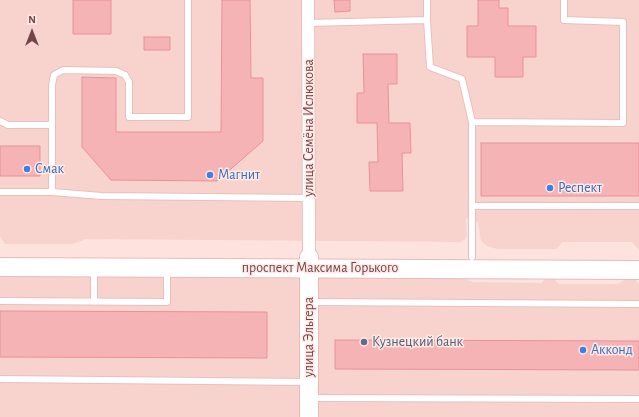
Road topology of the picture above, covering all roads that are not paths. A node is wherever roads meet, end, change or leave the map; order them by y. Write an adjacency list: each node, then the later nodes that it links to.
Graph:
1 (188, 0): 9 (lane)
2 (308, 0): 6 (street, улица Семёна Ислюкова)
3 (427, 0): 5 (lane)
4 (564, 0): 8 (lane)
5 (427, 20): 6 (lane); 8 (lane)
6 (308, 23): 12 (street, улица Семёна Ислюкова)
7 (0, 121): 9 (lane)
8 (472, 122): 13 (lane)
9 (52, 125): 11 (lane)
10 (0, 192): 11 (lane)
11 (52, 192): 12 (lane)
12 (309, 198): 18 (street, улица Семёна Ислюкова)
13 (472, 206): 14 (lane); 16 (lane)
14 (639, 206)
15 (0, 255): 18 (main road, проспект Максима Горького)
16 (472, 257): 17 (main road, проспект Максима Горького); 18 (main road, проспект Максима Горького)
17 (639, 258)
18 (309, 262): 21 (main road, проспект Максима Горького); 22 (main road, проспект Максима Горького); 25 (main road, улица Эльгера)
19 (0, 268): 20 (main road, проспект Максима Горького)
20 (94, 268): 21 (main road, проспект Максима Горького); 24 (lane)
21 (167, 268): 24 (lane)
22 (639, 270)
23 (0, 301): 24 (lane)
24 (94, 302)
25 (310, 302): 26 (lane); 28 (main road, улица Эльгера)
26 (639, 304)
27 (0, 379): 28 (lane)
28 (310, 390): 29 (lane); 30 (main road, улица Эльгера)
29 (639, 399)
30 (310, 417)

